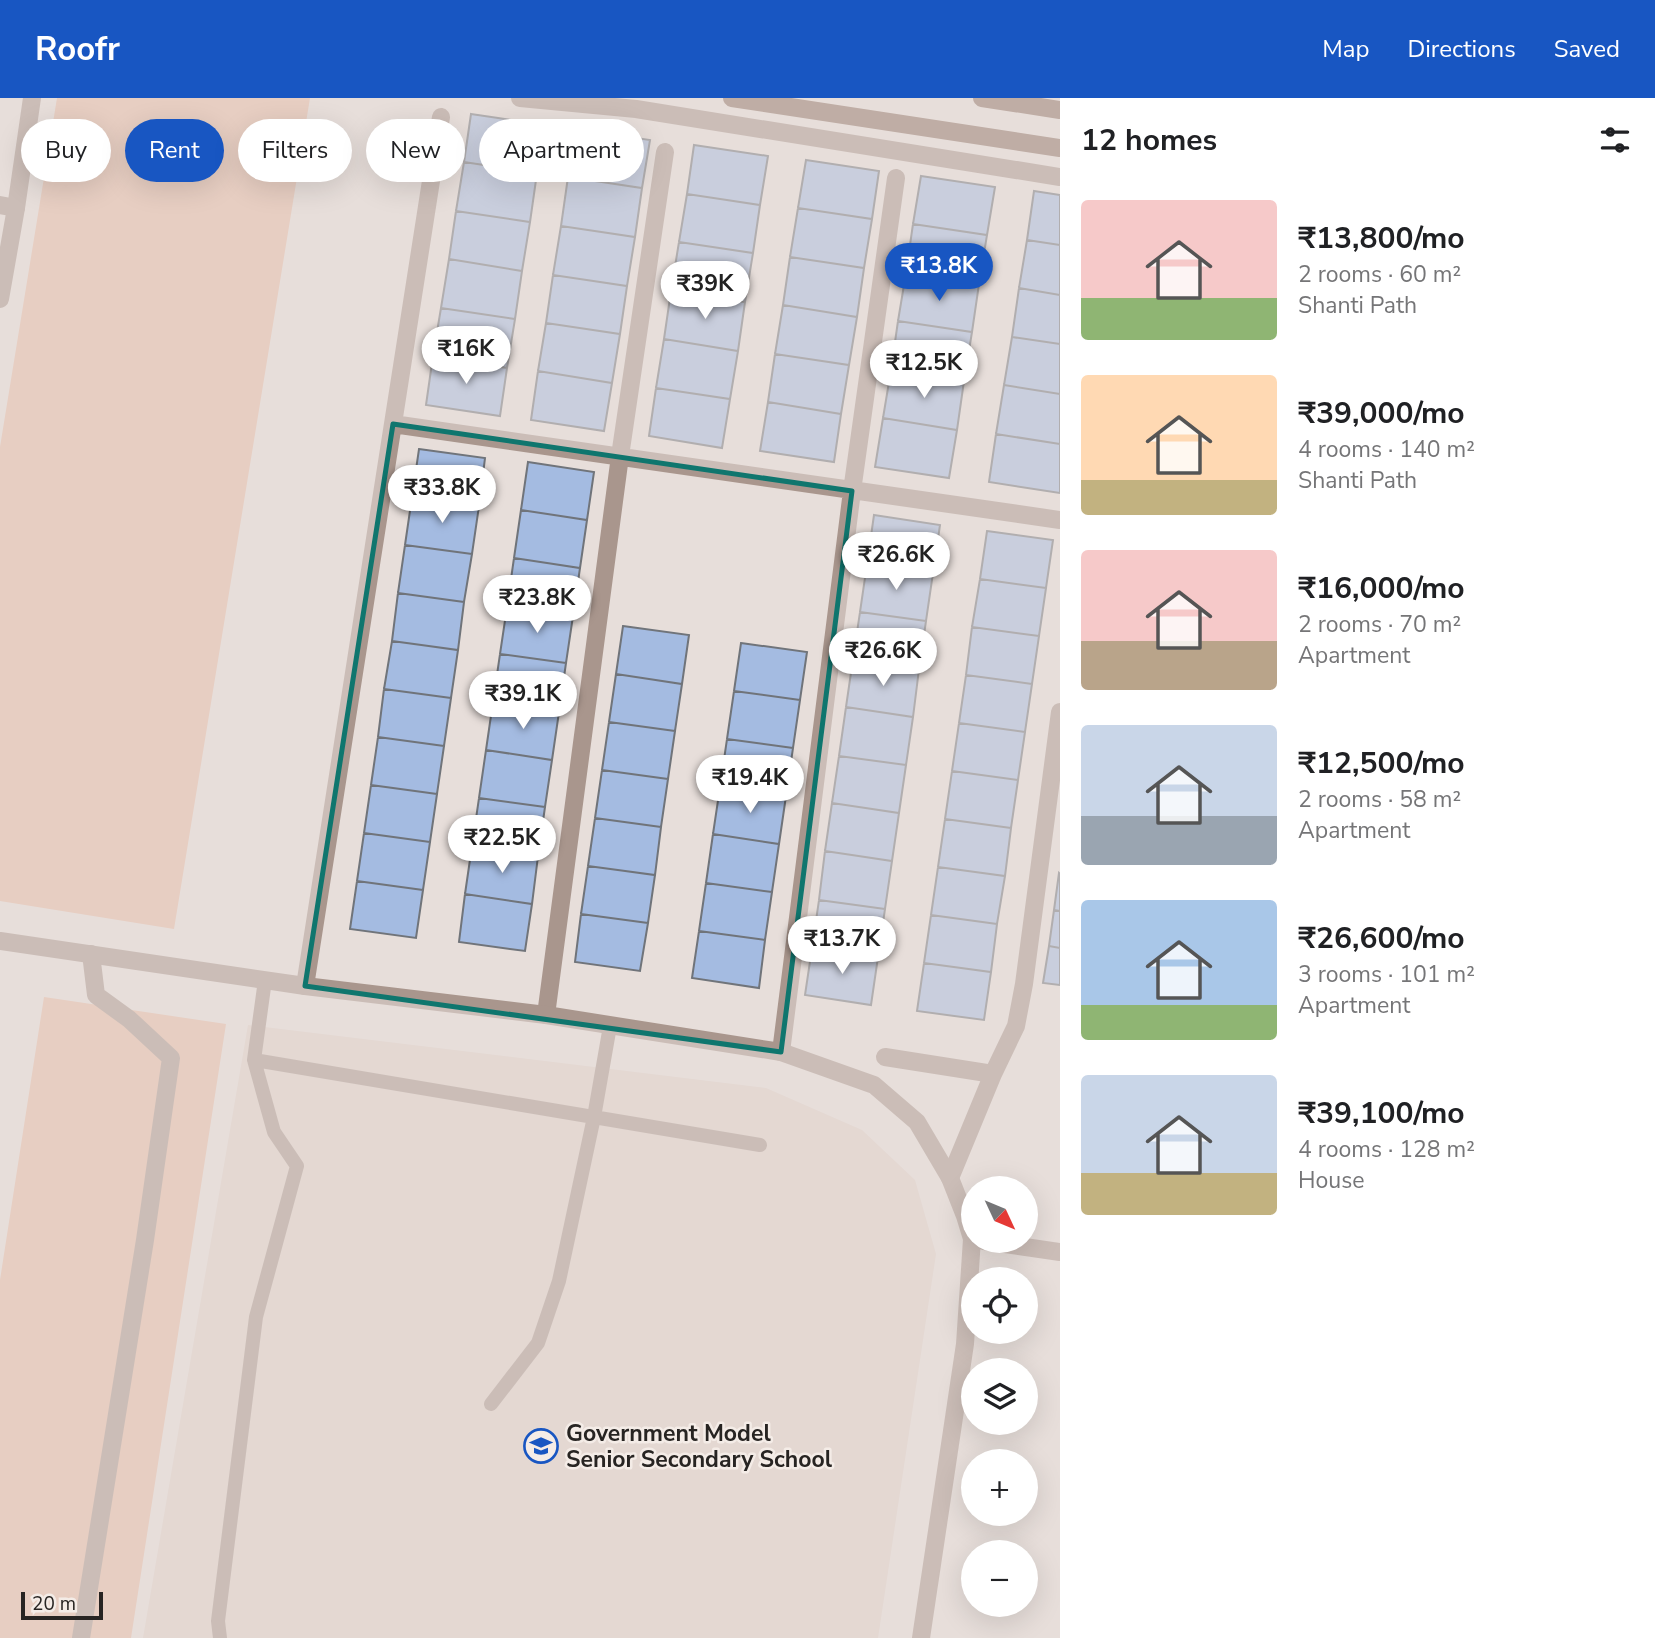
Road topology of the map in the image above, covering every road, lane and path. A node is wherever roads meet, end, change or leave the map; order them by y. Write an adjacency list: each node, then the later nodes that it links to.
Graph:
1 (32, 98): 11 (street)
2 (520, 98): 9 (street)
3 (732, 98): 7 (main road)
4 (982, 98): 5 (main road)
5 (1060, 110)
6 (441, 117): 13 (street)
7 (1060, 148)
8 (665, 152): 14 (street)
9 (1060, 177)
10 (896, 178): 15 (street)
11 (8, 206): 12 (street)
12 (0, 299)
13 (393, 424): 14 (street); 21 (street)
14 (620, 456): 15 (street); 22 (street)
15 (852, 491): 16 (street); 24 (street)
16 (1060, 520)
17 (1060, 712): 27 (street)
18 (0, 941): 19 (street)
19 (91, 954): 20 (street); 36 (street)
20 (265, 980): 21 (street); 26 (lane)
21 (305, 986): 22 (street)
22 (547, 1015): 23 (street)
23 (610, 1026): 24 (street); 28 (lane)
24 (781, 1052): 30 (street)
25 (885, 1056): 27 (street)
26 (254, 1060): 28 (lane); 37 (lane)
27 (993, 1074): 30 (street)
28 (594, 1117): 29 (lane); 35 (lane)
29 (760, 1145)
30 (950, 1178): 31 (street)
31 (961, 1206)
32 (1038, 1249): 33 (street)
33 (1060, 1252)
34 (975, 1253): 38 (street)
35 (491, 1404)
36 (81, 1638)
37 (220, 1638)
38 (920, 1638)

